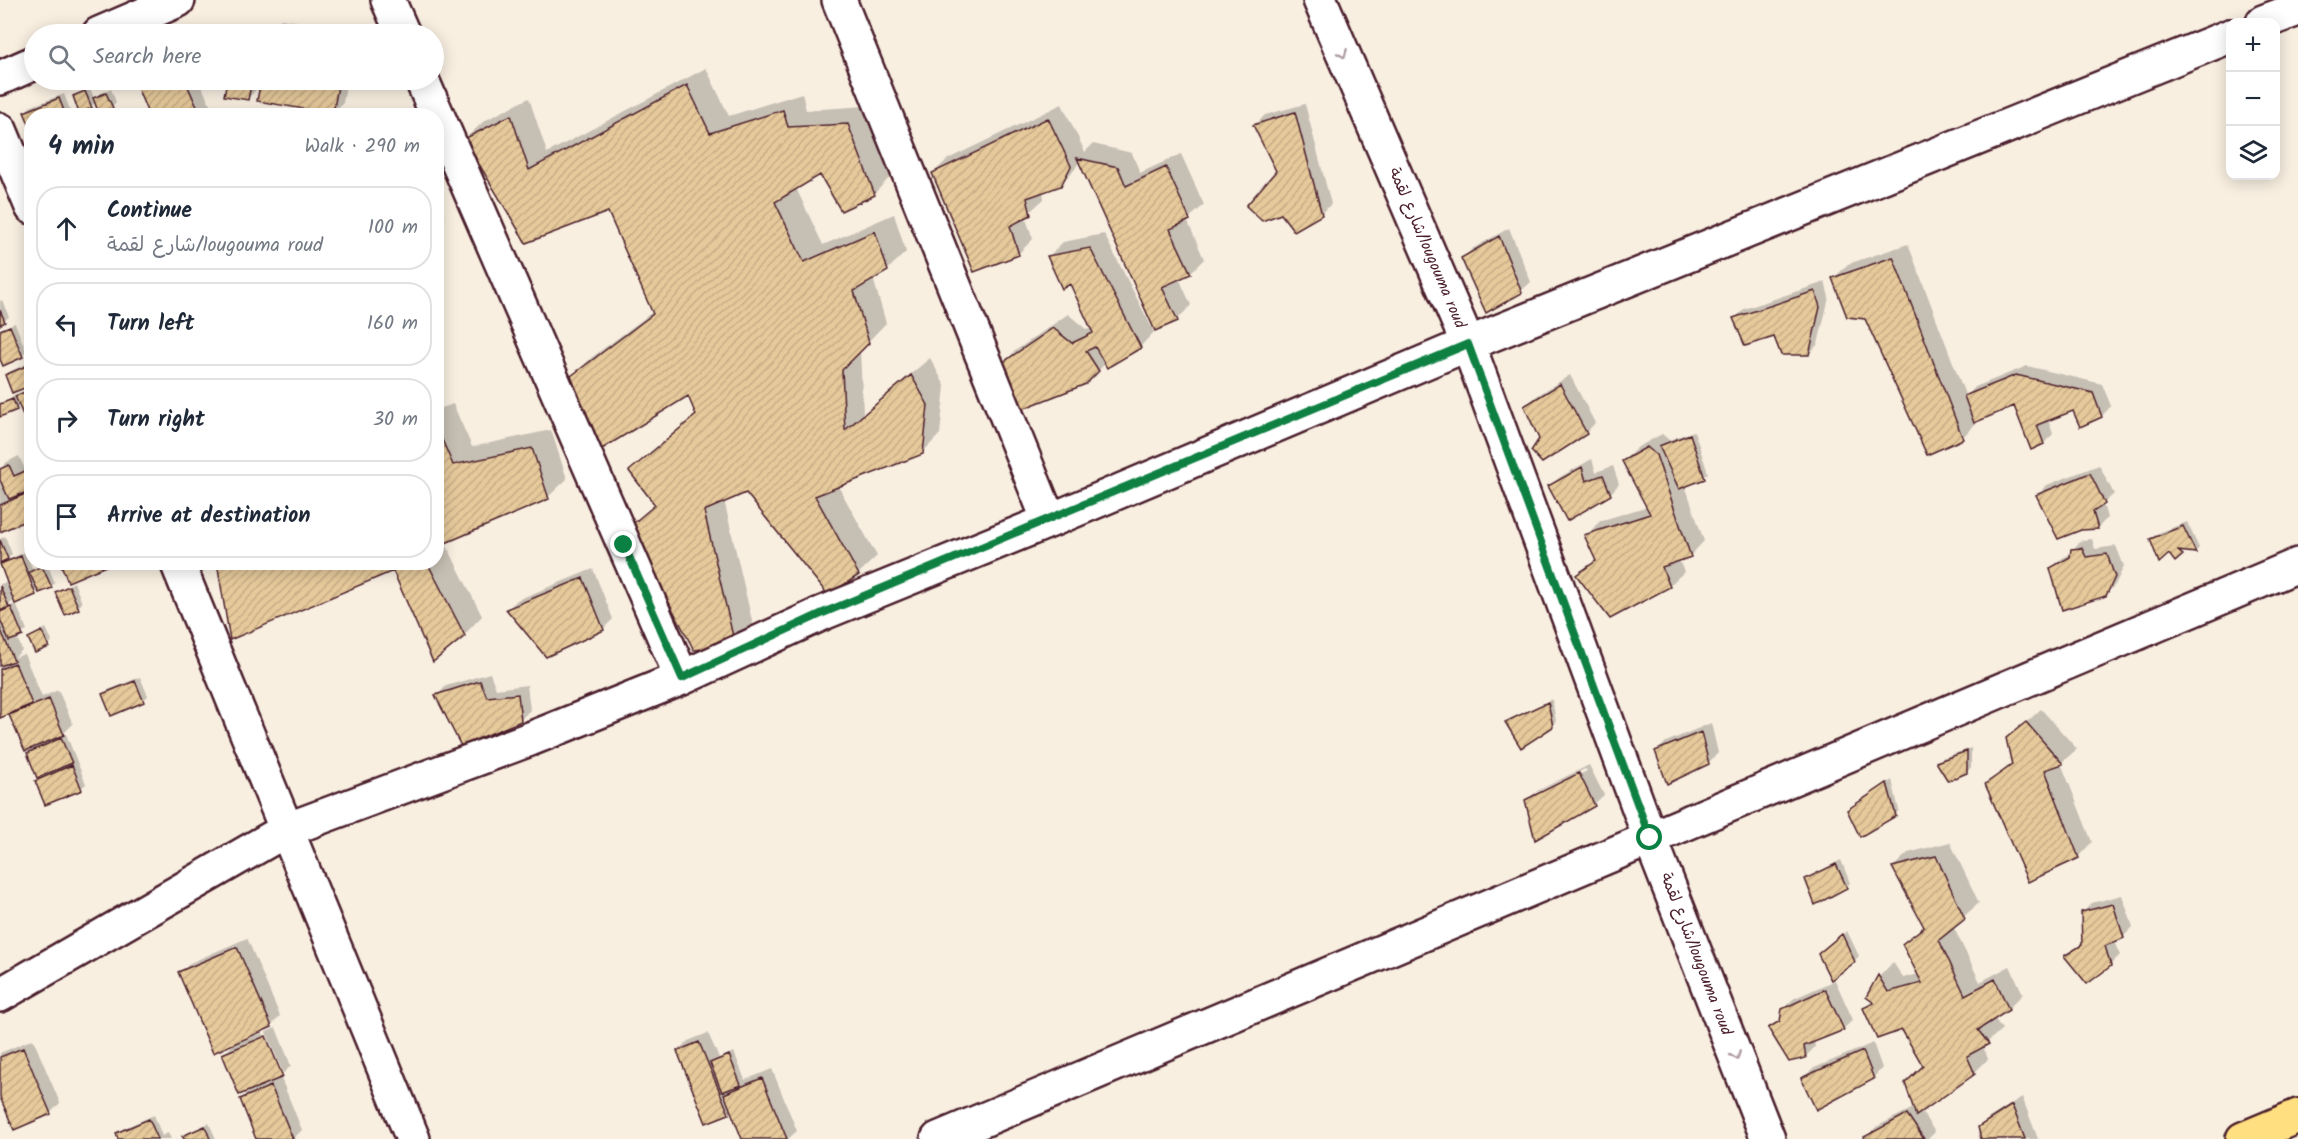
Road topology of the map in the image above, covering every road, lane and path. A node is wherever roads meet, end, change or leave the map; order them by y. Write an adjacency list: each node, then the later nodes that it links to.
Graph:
1 (178, 0): 7 (street)
2 (388, 0): 8 (street)
3 (839, 0): 18 (street)
4 (1320, 0): 17 (street, شارع لقمة/lougouma roud, one-way to 17)
5 (2298, 9): 6 (street)
6 (2274, 18)
7 (122, 24)
8 (399, 24)
9 (2226, 38): 17 (street)
10 (24, 67): 11 (street)
11 (0, 78)
12 (426, 90): 13 (street)
13 (434, 108)
14 (0, 130): 16 (street)
15 (444, 131): 21 (street)
16 (24, 188)
17 (1468, 344): 18 (street); 23 (street, شارع لقمة/lougouma roud)
18 (1048, 521): 21 (street)
19 (2298, 565): 23 (street)
20 (180, 570): 22 (street)
21 (682, 678): 22 (street)
22 (286, 830): 24 (street); 26 (street)
23 (1650, 838): 27 (street); 28 (street, شارع لقمة/lougouma roud, one-way to 28)
24 (0, 995)
25 (2298, 1116): 29 (main road)
26 (413, 1139)
27 (938, 1139)
28 (1768, 1139)
29 (2243, 1139)

